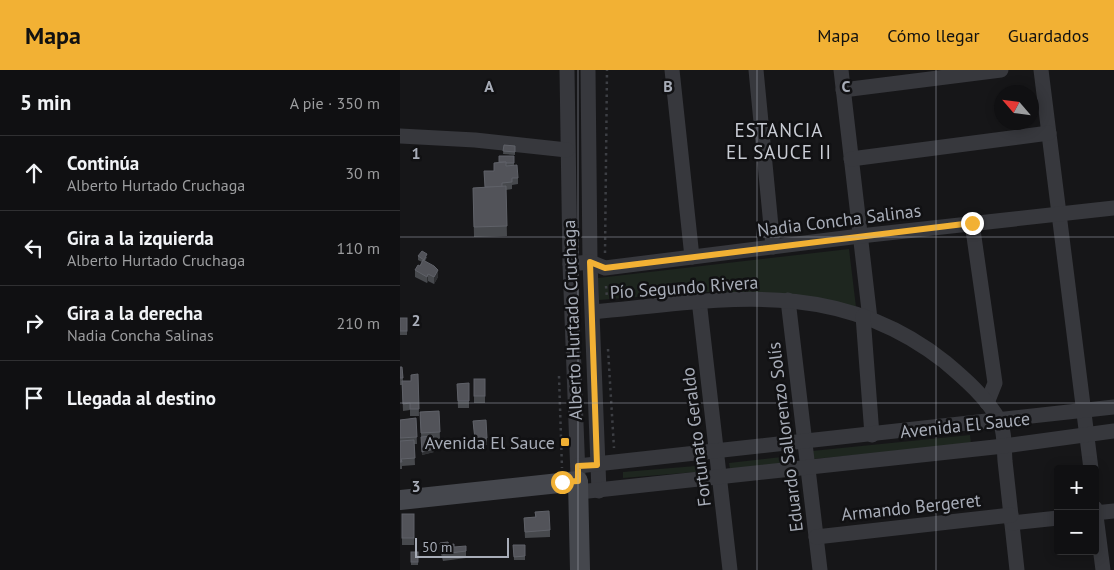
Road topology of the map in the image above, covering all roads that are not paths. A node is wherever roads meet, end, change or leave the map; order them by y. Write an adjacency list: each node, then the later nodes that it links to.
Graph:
1 (567, 70): 11 (street, Alberto Hurtado Cruchaga)
2 (588, 70): 19 (street, Alberto Hurtado Cruchaga)
3 (672, 70): 18 (street)
4 (756, 70): 17 (street)
5 (841, 70): 8 (street)
6 (1001, 70): 8 (street)
7 (1041, 70): 9 (street)
8 (843, 90): 12 (street)
9 (1049, 133): 12 (street); 14 (street)
10 (400, 136): 11 (street)
11 (567, 150): 20 (street, Alberto Hurtado Cruchaga)
12 (851, 159): 16 (street)
13 (1114, 208): 14 (street, Nadia Concha Salinas)
14 (1059, 214): 15 (street, Nadia Concha Salinas); 27 (street)
15 (972, 223): 16 (street, Nadia Concha Salinas); 25 (street)
16 (860, 236): 17 (street, Nadia Concha Salinas); 24 (street)
17 (773, 247): 18 (street, Nadia Concha Salinas)
18 (692, 258): 19 (street, Nadia Concha Salinas)
19 (590, 262): 20 (street, Nadia Concha Salinas); 23 (street, Alberto Hurtado Cruchaga)
20 (570, 264): 39 (street, Alberto Hurtado Cruchaga)
21 (699, 300): 22 (street, Pío Segundo Rivera); 23 (street, Pío Segundo Rivera); 34 (street, Fortunato Geraldo)
22 (788, 300): 24 (street, Pío Segundo Rivera); 32 (street, Eduardo Sallorenzo Solís)
23 (593, 312): 35 (street, Alberto Hurtado Cruchaga)
24 (866, 318): 25 (street, Pío Segundo Rivera); 30 (street)
25 (987, 403): 28 (street, Pío Segundo Rivera)
26 (1114, 407): 27 (street, Avenida El Sauce)
27 (1083, 411): 28 (street, Avenida El Sauce); 31 (street)
28 (1000, 421): 30 (street, Avenida El Sauce); 33 (street, Pío Segundo Rivera)
29 (1114, 431): 31 (street, Avenida El Sauce)
30 (872, 435): 32 (street, Avenida El Sauce)
31 (1086, 435): 33 (street, Avenida El Sauce); 36 (street)
32 (804, 442): 34 (street, Avenida El Sauce); 37 (street, Eduardo Sallorenzo Solís)
33 (1004, 446): 37 (street, Avenida El Sauce); 45 (street, Pío Segundo Rivera)
34 (716, 452): 35 (street, Avenida El Sauce); 38 (street, Fortunato Geraldo)
35 (597, 465): 39 (street, Avenida El Sauce); 40 (street, Alberto Hurtado Cruchaga)
36 (1090, 465)
37 (809, 466): 38 (street, Avenida El Sauce); 46 (street, Eduardo Sallorenzo Solís)
38 (719, 477): 40 (street, Avenida El Sauce); 49 (street, Fortunato Geraldo)
39 (578, 480): 40 (street, Avenida El Sauce); 41 (street, Avenida El Sauce); 48 (street, Alberto Hurtado Cruchaga)
40 (599, 491)
41 (400, 500)
42 (1114, 511): 43 (street)
43 (1099, 513)
44 (1054, 518): 45 (street, Armando Bergeret)
45 (1011, 519): 46 (street, Armando Bergeret); 51 (street, Pío Segundo Rivera)
46 (816, 537): 50 (street, Eduardo Sallorenzo Solís)
47 (1099, 537): 52 (street)
48 (580, 570)
49 (730, 570)
50 (820, 570)
51 (1017, 570)
52 (1103, 570)

